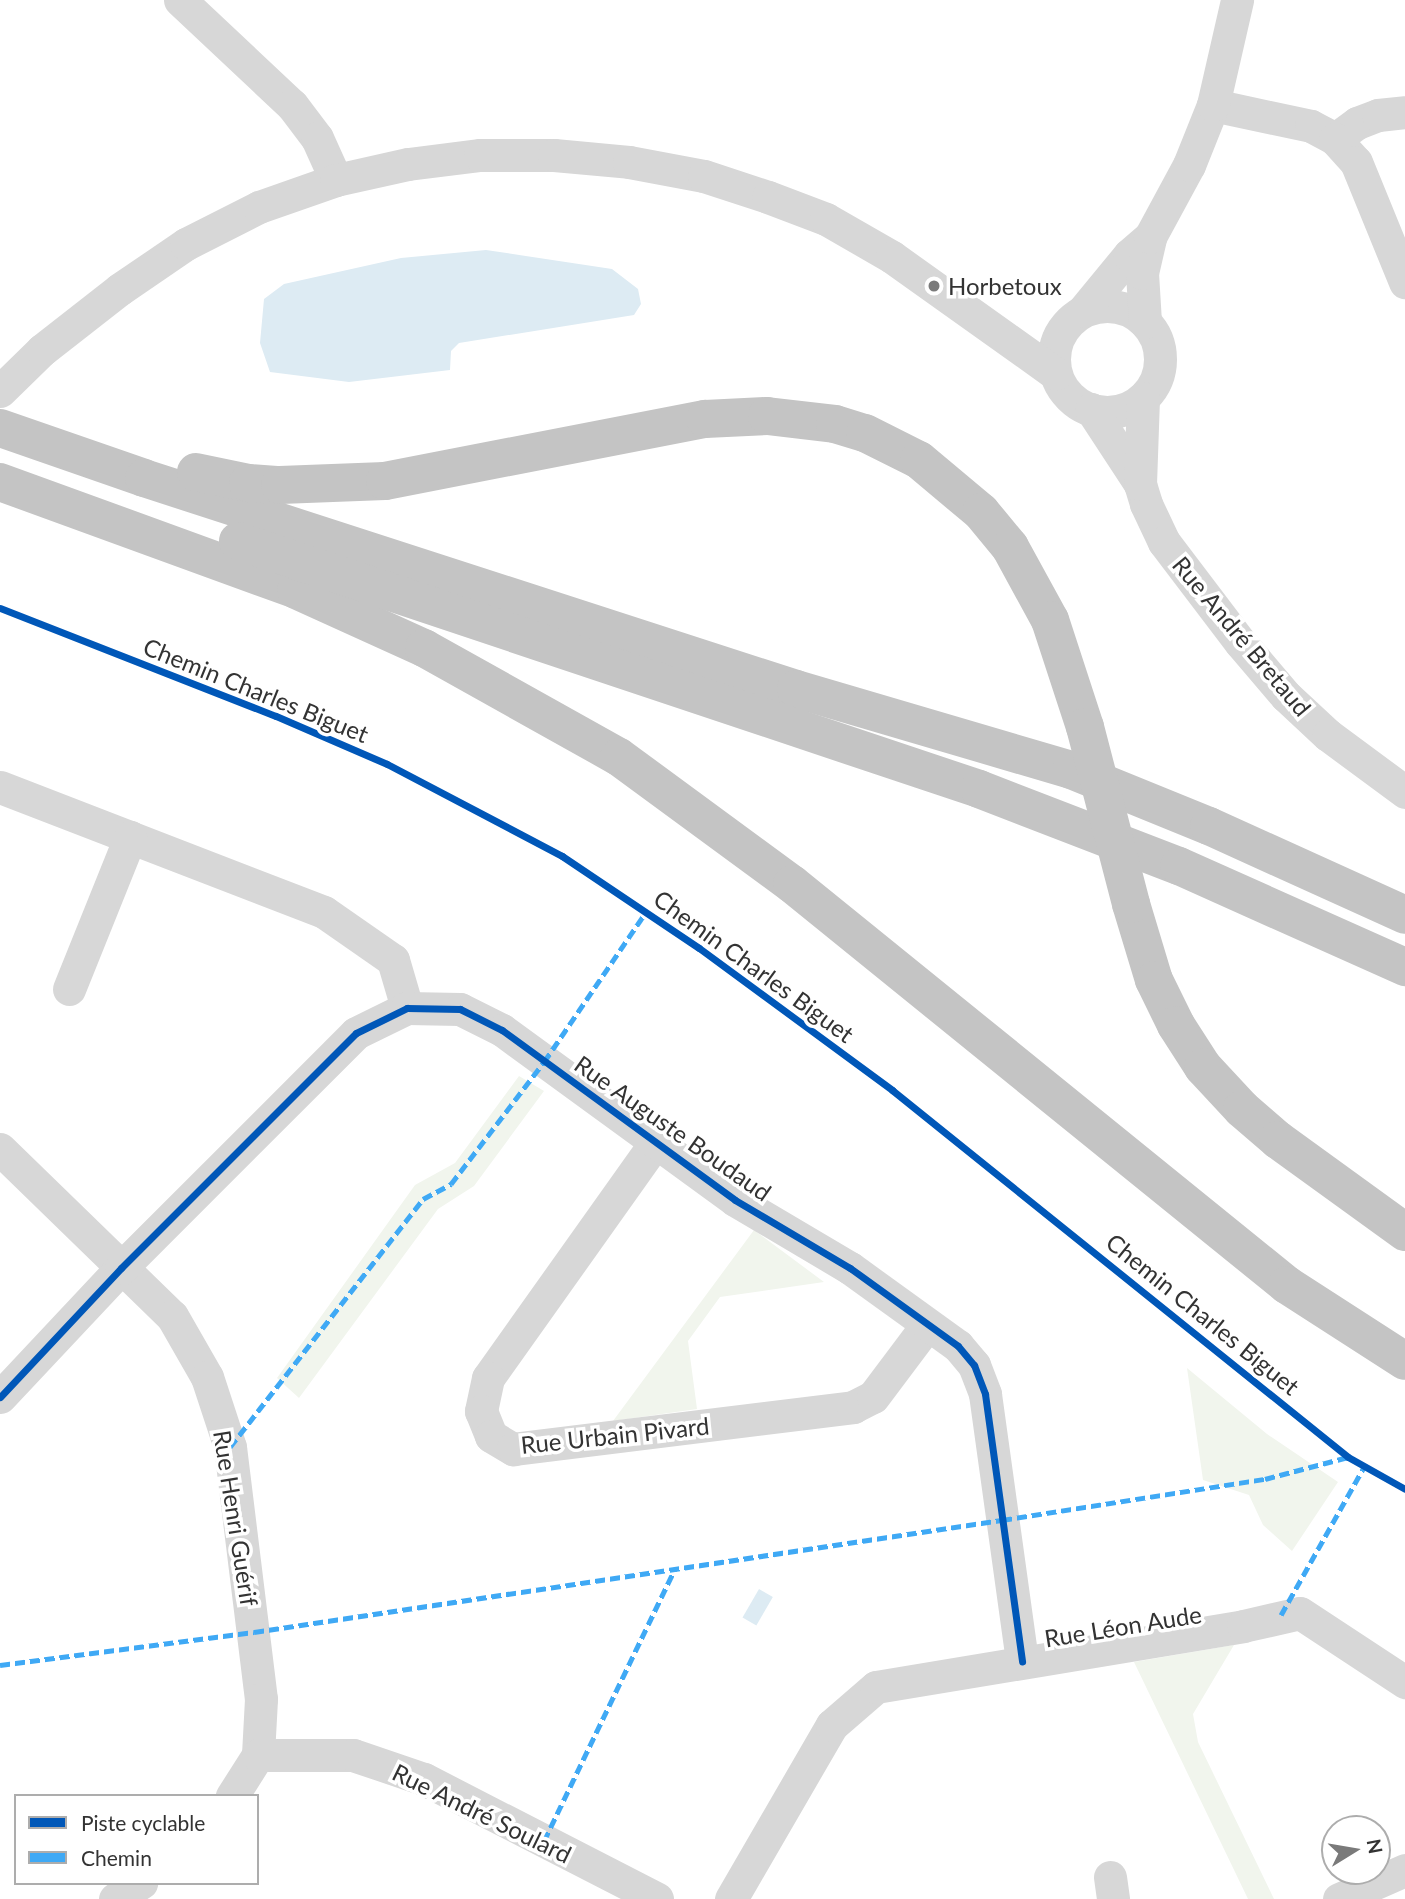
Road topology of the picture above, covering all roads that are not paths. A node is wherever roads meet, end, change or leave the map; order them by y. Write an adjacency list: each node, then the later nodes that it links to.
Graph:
1 (180, 0): 6 (street)
2 (1237, 0): 3 (street)
3 (1213, 105): 5 (street); 7 (street)
4 (1405, 111): 5 (street)
5 (1335, 139): 8 (street)
6 (336, 180): 11 (street); 13 (street)
7 (1150, 237): 9 (street); 10 (street)
8 (1405, 282)
9 (1076, 316): 10 (street); 11 (street); 12 (street)
10 (1145, 322): 14 (street)
11 (992, 329): 12 (street)
12 (1056, 374): 15 (street)
13 (0, 391)
14 (1143, 398): 15 (street); 18 (street, Rue André Bretaud)
15 (1091, 409): 18 (street, Rue André Bretaud)
16 (2, 441): 22 (highway); 23 (highway); 28 (highway, bridge)
17 (0, 482): 31 (highway)
18 (1140, 484): 20 (street, Rue André Bretaud)
19 (0, 787): 21 (street)
20 (1405, 792)
21 (130, 837): 24 (street); 25 (street)
22 (1405, 915)
23 (1405, 967)
24 (69, 989)
25 (407, 1008): 26 (street, Rue Auguste Boudaud); 29 (street, Rue Auguste Boudaud)
26 (655, 1143): 30 (street, Rue Auguste Boudaud); 30 (street, Rue Urbain Pivard)
27 (0, 1149): 29 (street, Rue Henri Guérif)
28 (1405, 1232)
29 (121, 1268): 32 (street, Rue Auguste Boudaud); 35 (street, Rue Henri Guérif)
30 (927, 1325): 33 (street, Rue Auguste Boudaud)
31 (1405, 1362)
32 (0, 1397)
33 (1022, 1661): 34 (street, Rue Léon Aude); 41 (street, Rue Léon Aude)
34 (1405, 1682)
35 (258, 1755): 36 (street, Rue Henri Guérif); 40 (street, Rue André Soulard)
36 (233, 1794)
37 (1405, 1870): 42 (street)
38 (138, 1885): 39 (street)
39 (115, 1899)
40 (657, 1899)
41 (731, 1899)
42 (1339, 1899)

